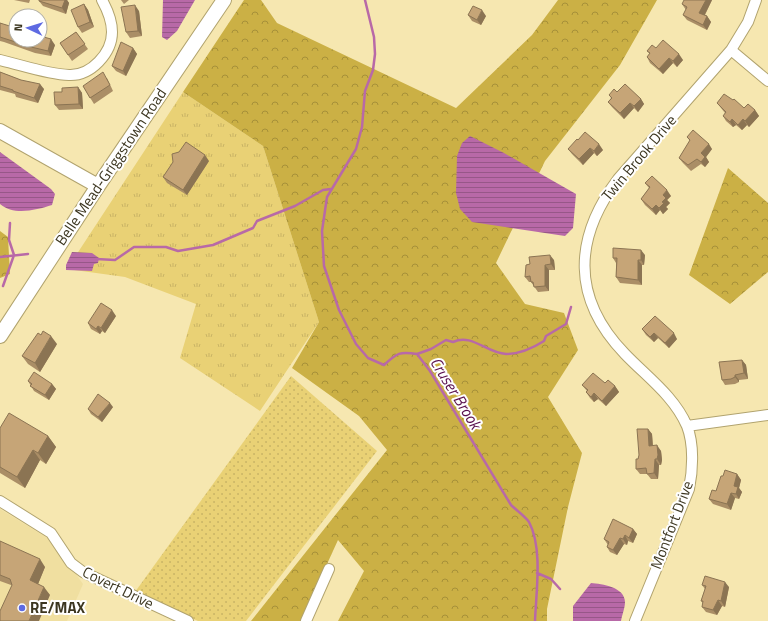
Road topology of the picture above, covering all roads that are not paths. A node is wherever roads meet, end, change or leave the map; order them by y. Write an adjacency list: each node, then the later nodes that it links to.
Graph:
1 (102, 0): 5 (street)
2 (224, 0): 8 (street, Belle Mead-Griggstown Road)
3 (756, 0): 4 (street, Twin Brook Drive)
4 (731, 50): 6 (street); 10 (street, Twin Brook Drive)
5 (0, 60)
6 (768, 81)
7 (0, 131): 8 (street)
8 (98, 186): 9 (street, Belle Mead-Griggstown Road)
9 (0, 336)
10 (659, 385): 12 (street, Montfort Drive)
11 (768, 415): 12 (street)
12 (687, 426): 17 (street, Montfort Drive)
13 (0, 501): 15 (street, Covert Drive)
14 (329, 569): 16 (street)
15 (188, 621)
16 (306, 621)
17 (635, 621)

